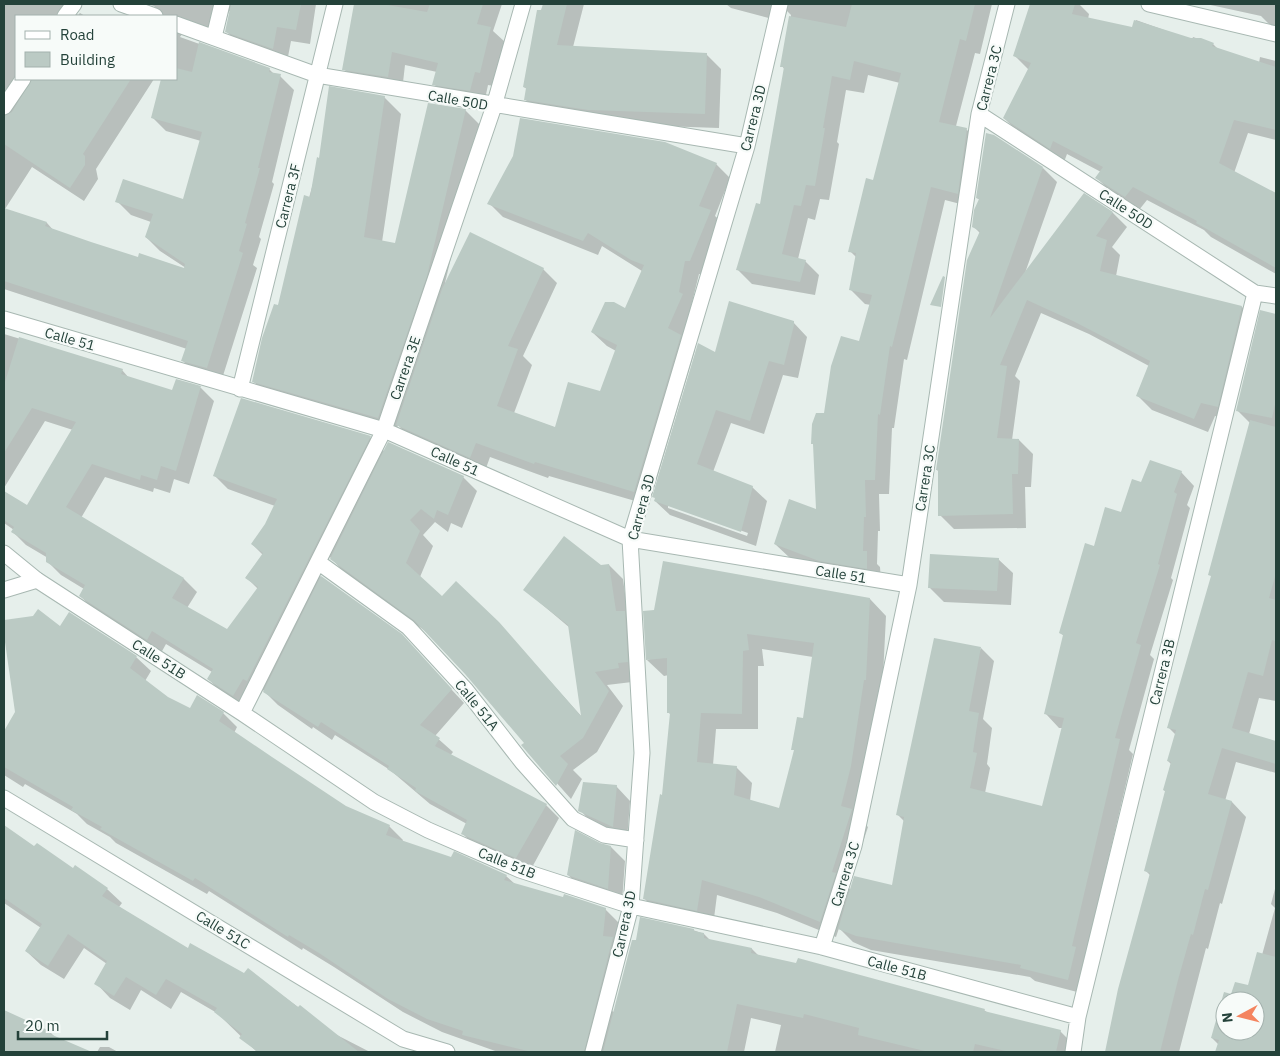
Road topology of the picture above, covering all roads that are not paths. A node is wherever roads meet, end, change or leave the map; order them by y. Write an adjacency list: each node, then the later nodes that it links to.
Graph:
1 (74, 4): 9 (street)
2 (121, 4): 10 (street)
3 (222, 4): 13 (street)
4 (335, 4): 14 (street, Carrera 3F)
5 (523, 4): 16 (street, Carrera 3E)
6 (780, 4): 19 (street, Carrera 3D)
7 (1008, 4): 18 (street, Carrera 3C)
8 (1148, 4): 12 (street)
9 (66, 15)
10 (152, 15)
11 (178, 25): 13 (street, Calle 50D)
12 (1276, 34)
13 (214, 38): 14 (street, Calle 50D)
14 (317, 75): 16 (street, Calle 50D); 23 (street, Carrera 3F)
15 (22, 80): 17 (street)
16 (494, 106): 19 (street, Calle 50D); 24 (street, Carrera 3E)
17 (4, 107)
18 (980, 114): 20 (street, Calle 50D); 29 (street, Carrera 3C)
19 (747, 146): 25 (street, Carrera 3D)
20 (1255, 293): 21 (street, Calle 50D); 36 (street, Carrera 3B)
21 (1276, 296)
22 (4, 319): 23 (street, Calle 51)
23 (240, 389): 24 (street, Calle 51)
24 (384, 430): 25 (street, Calle 51); 27 (street, Carrera 3E)
25 (630, 539): 29 (street, Calle 51); 33 (street, Carrera 3D)
26 (4, 553): 28 (street, Calle 51B)
27 (318, 562): 31 (street, Carrera 3E); 33 (street, Calle 51A)
28 (38, 580): 30 (street); 31 (street, Calle 51B)
29 (909, 585): 35 (street, Carrera 3C)
30 (4, 590)
31 (242, 713): 34 (street, Calle 51B)
32 (4, 798): 37 (street, Calle 51C)
33 (636, 840): 34 (street, Carrera 3D)
34 (631, 906): 35 (street, Calle 51B); 38 (street, Carrera 3D)
35 (822, 947): 36 (street, Calle 51B)
36 (1078, 1017): 39 (street, Carrera 3B)
37 (447, 1052)
38 (593, 1052)
39 (1073, 1052)

